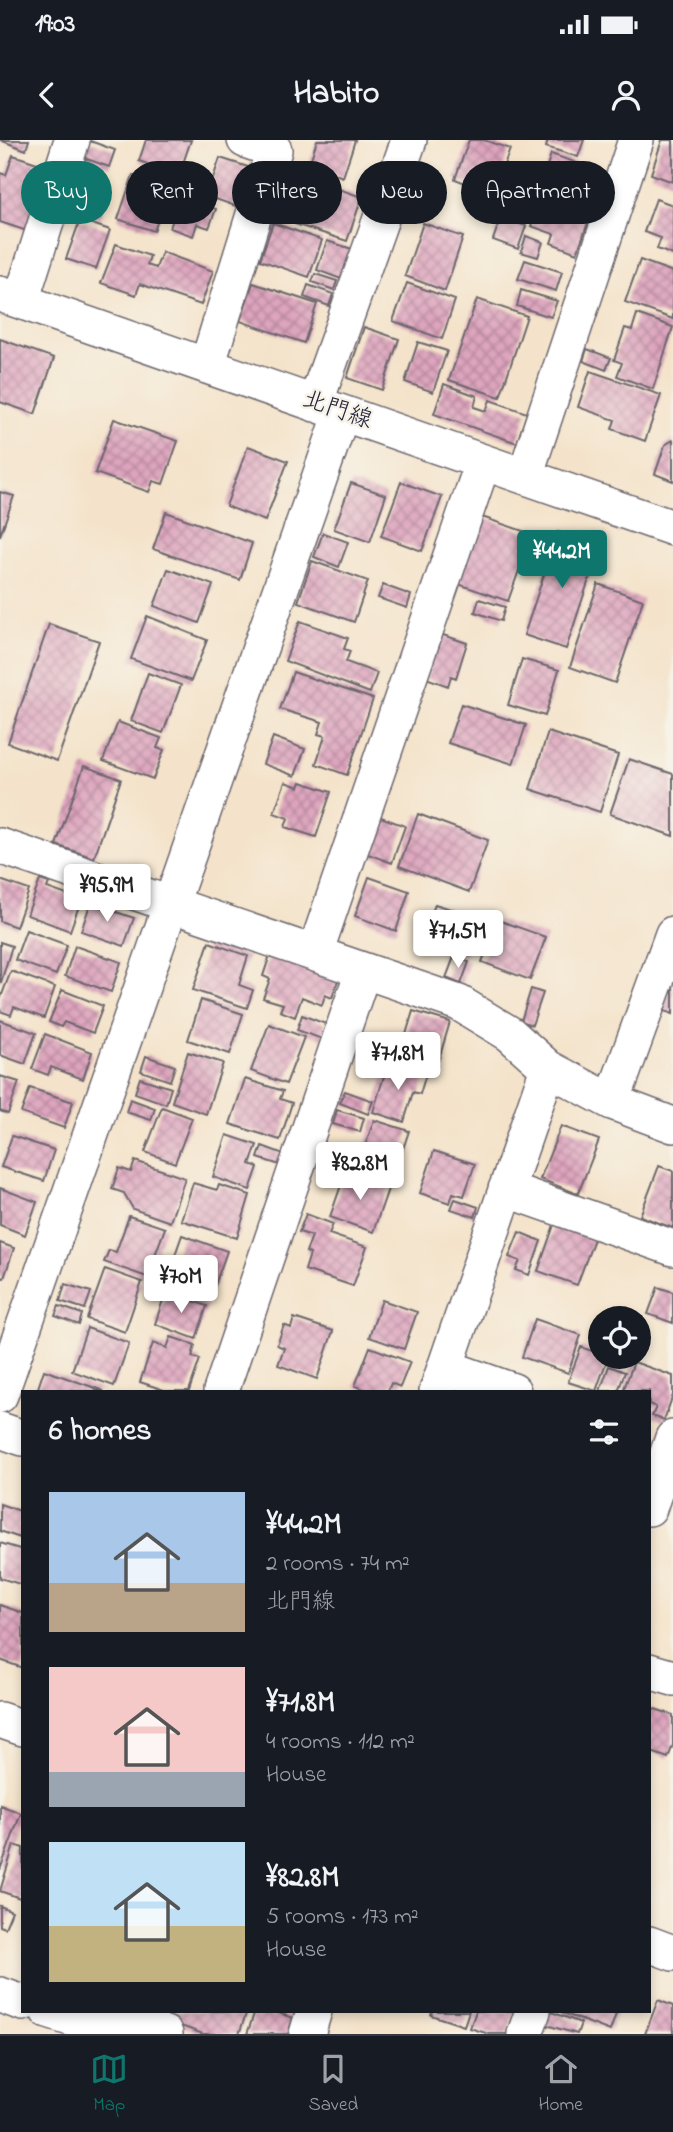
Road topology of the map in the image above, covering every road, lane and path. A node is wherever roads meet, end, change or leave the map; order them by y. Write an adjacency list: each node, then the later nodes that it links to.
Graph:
1 (72, 140): 5 (street)
2 (245, 140): 6 (street)
3 (410, 140): 7 (street)
4 (636, 140): 9 (street)
5 (10, 298): 6 (street, 北門線)
6 (207, 366): 7 (street, 北門線)
7 (329, 408): 8 (street, 北門線); 12 (street)
8 (483, 461): 9 (street, 北門線); 14 (street)
9 (525, 476): 10 (street, 北門線)
10 (673, 527)
11 (0, 846): 12 (street)
12 (169, 905): 14 (street); 24 (street)
13 (673, 934): 17 (street)
14 (315, 953): 15 (street)
15 (363, 971): 16 (street); 22 (street)
16 (548, 1068): 17 (street); 19 (street)
17 (612, 1102): 18 (street)
18 (673, 1125)
19 (506, 1189): 20 (street); 21 (street)
20 (673, 1248)
21 (441, 1379): 23 (street)
22 (222, 1390)
23 (507, 1390)
24 (0, 1395)
25 (0, 1430): 26 (street)
26 (21, 1437)
27 (666, 1444): 28 (street)
28 (651, 1500)
29 (651, 1672): 30 (street)
30 (673, 1678)
31 (0, 1720): 32 (street)
32 (21, 1727)
33 (651, 1945): 34 (street)
34 (673, 1953)
35 (0, 1995): 36 (street)
36 (21, 2002)
37 (58, 2013): 40 (street)
38 (313, 2013): 42 (street)
39 (532, 2013): 43 (street)
40 (95, 2020): 41 (street)
41 (165, 2034)
42 (307, 2034)
43 (525, 2034)

